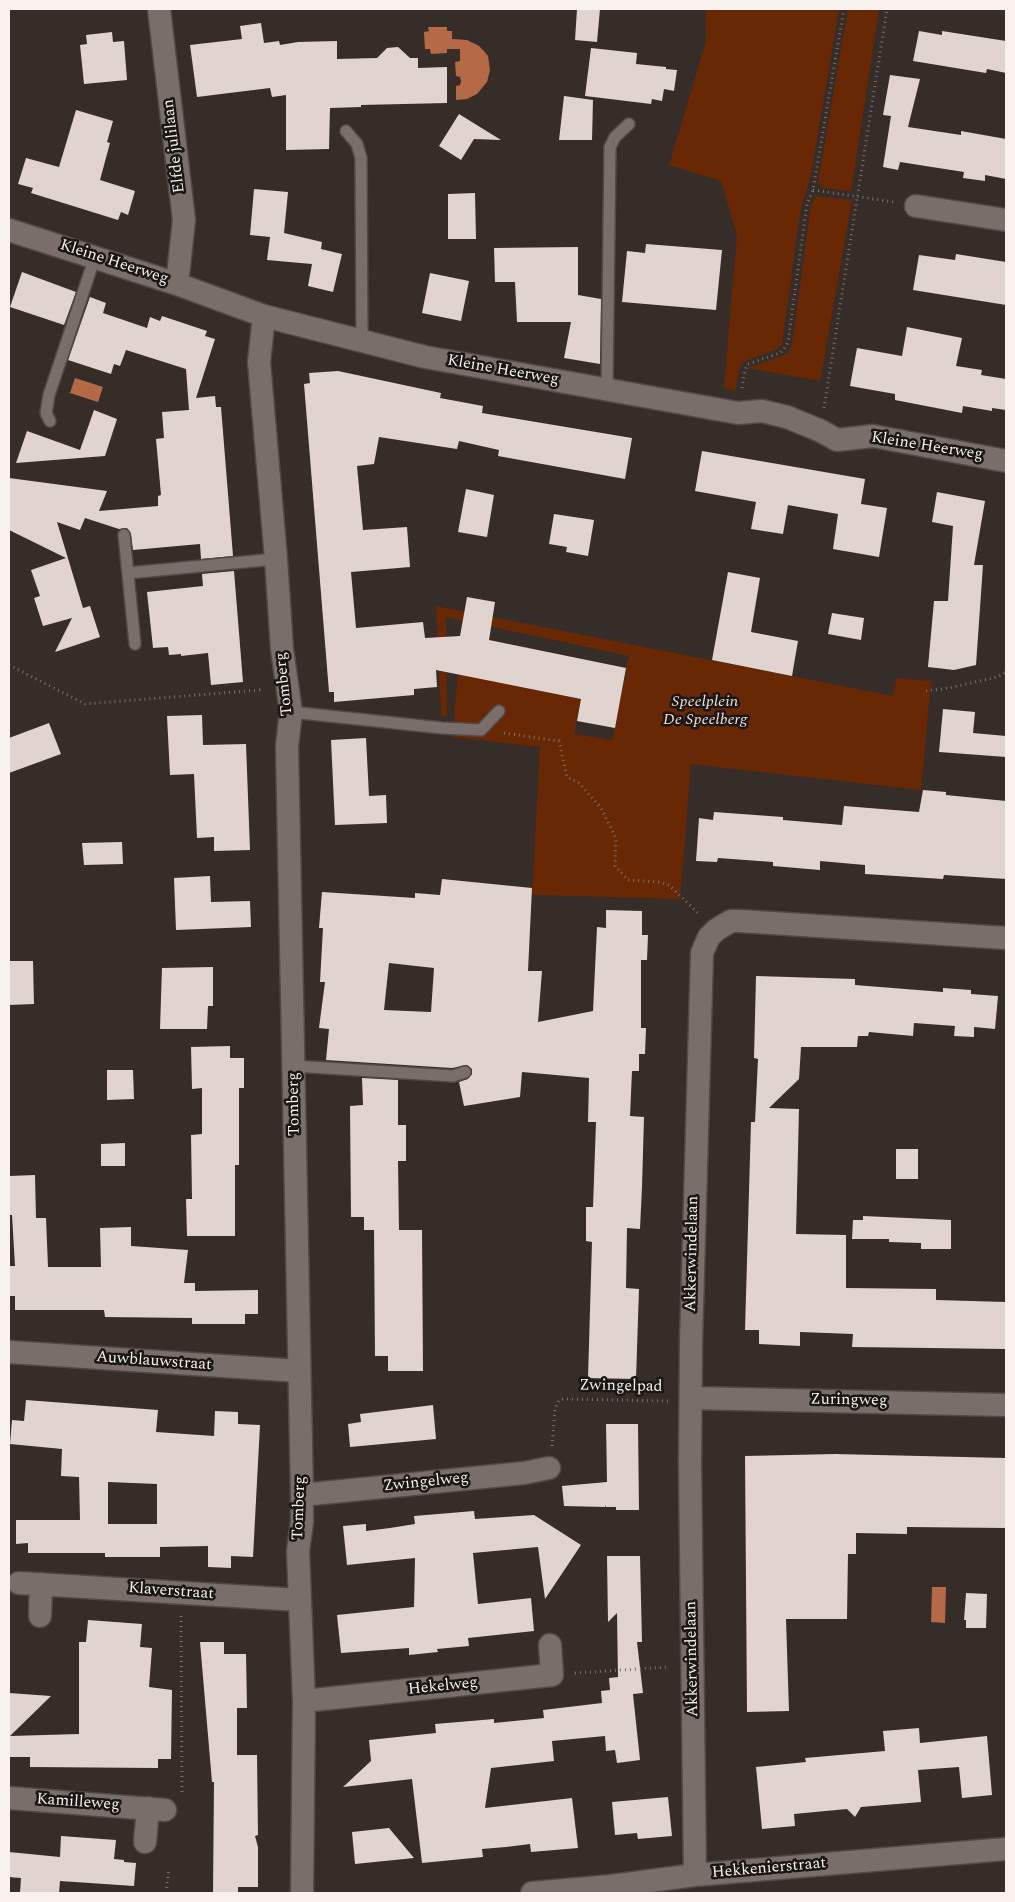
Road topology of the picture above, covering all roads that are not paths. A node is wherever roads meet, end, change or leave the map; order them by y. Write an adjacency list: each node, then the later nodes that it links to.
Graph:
1 (159, 9): 8 (street, Elfde julilaan)
2 (629, 124): 11 (lane)
3 (346, 131): 10 (lane)
4 (916, 206): 5 (street)
5 (1006, 220)
6 (9, 230): 7 (street, Kleine Heerweg)
7 (94, 257): 8 (street, Kleine Heerweg); 12 (lane)
8 (177, 284): 9 (street, Kleine Heerweg)
9 (264, 316): 10 (street, Kleine Heerweg); 15 (street, Tomberg)
10 (362, 341): 11 (street, Kleine Heerweg)
11 (607, 390): 13 (street, Kleine Heerweg)
12 (50, 421)
13 (1006, 461)
14 (124, 535): 16 (lane)
15 (276, 559): 16 (lane); 18 (street, Tomberg)
16 (128, 573): 17 (lane)
17 (136, 644)
18 (291, 707): 19 (lane); 21 (street, Tomberg)
19 (499, 711)
20 (1006, 938): 25 (street, Akkerwindelaan)
21 (294, 1066): 22 (lane); 24 (street, Tomberg)
22 (465, 1072)
23 (9, 1352): 24 (street, Auwblauwstraat)
24 (299, 1371): 28 (street, Tomberg)
25 (691, 1398): 26 (street, Zuringweg); 38 (street, Akkerwindelaan)
26 (1006, 1404)
27 (549, 1468): 28 (street, Zwingelweg)
28 (302, 1495): 31 (street, Tomberg)
29 (19, 1583): 30 (street, Klaverstraat)
30 (41, 1584): 31 (street, Klaverstraat); 32 (street)
31 (300, 1600): 34 (street, Tomberg)
32 (40, 1616)
33 (550, 1645): 34 (street, Hekelweg)
34 (304, 1701): 39 (street, Tomberg)
35 (9, 1798): 36 (street, Kamilleweg)
36 (145, 1842)
37 (1006, 1848): 38 (street, Hekkenierstraat)
38 (696, 1876): 40 (street, Hekkenierstraat)
39 (302, 1893)
40 (532, 1893)

